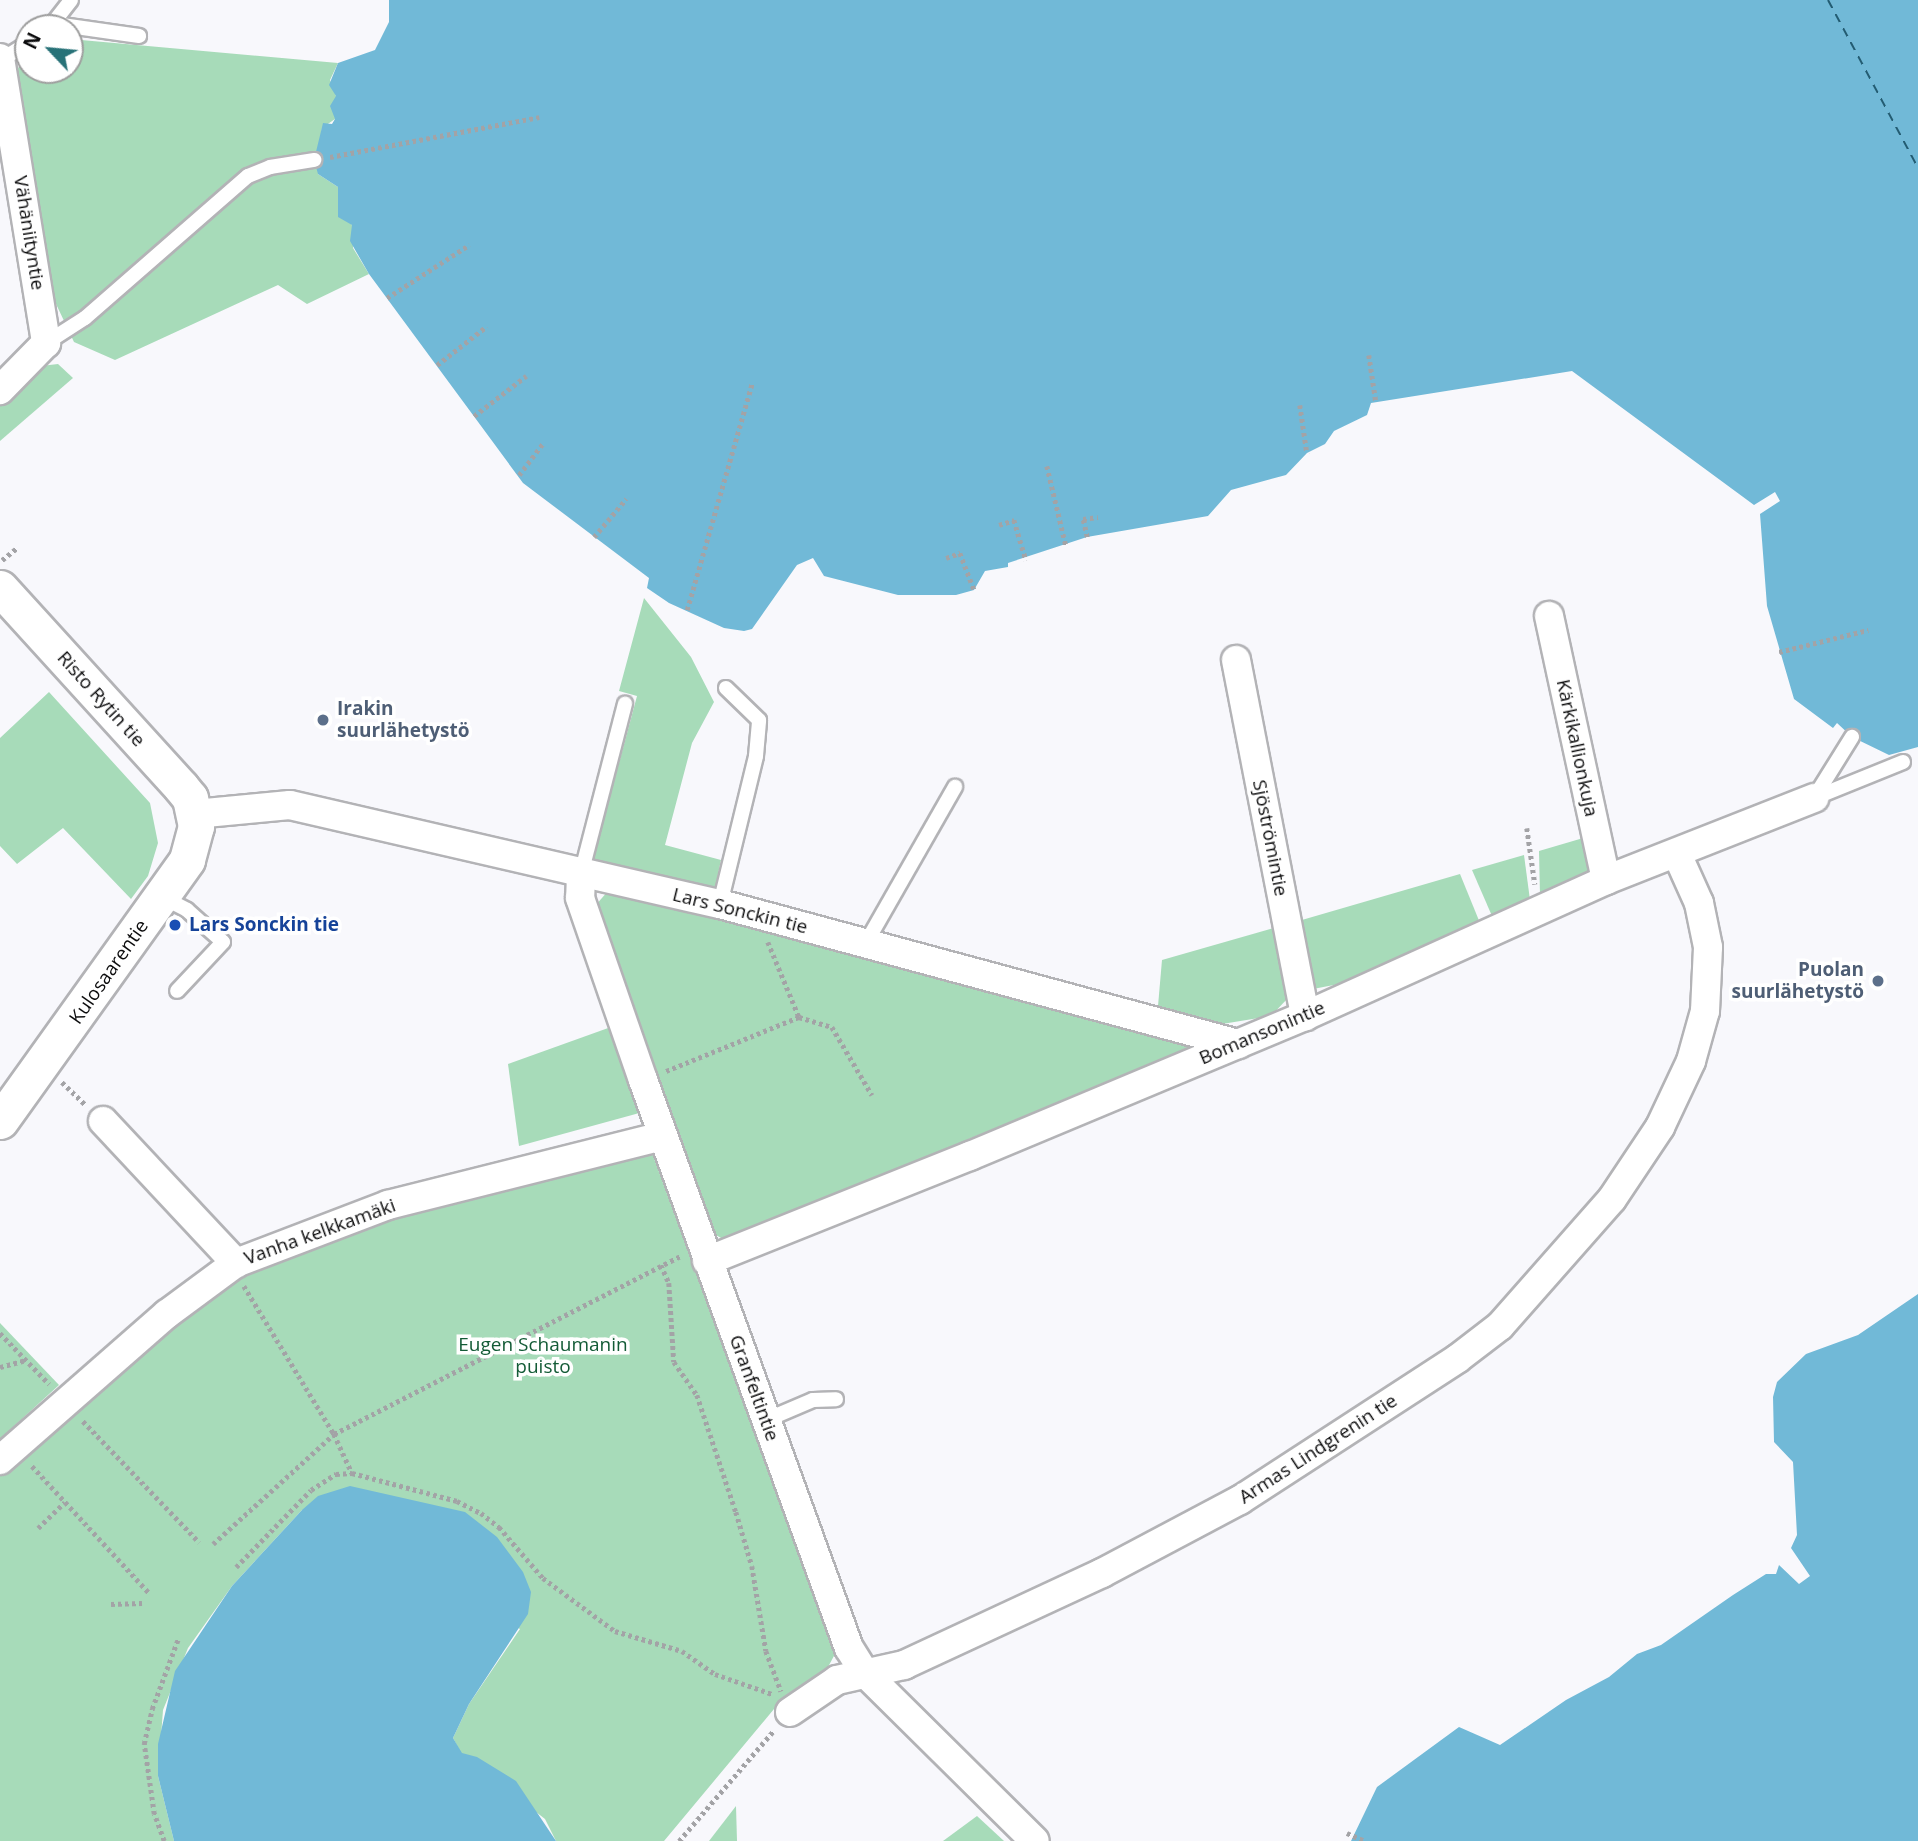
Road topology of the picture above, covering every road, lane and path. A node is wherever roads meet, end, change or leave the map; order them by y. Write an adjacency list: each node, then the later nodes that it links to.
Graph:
1 (84, 30): 2 (lane)
2 (139, 36)
3 (0, 59): 10 (street, Vähäniityntie)
4 (538, 117): 5 (path)
5 (351, 153)
6 (314, 160): 10 (lane)
7 (469, 245): 8 (path)
8 (387, 298)
9 (487, 326): 12 (path)
10 (46, 343): 15 (street)
11 (1369, 355): 16 (path)
12 (437, 365)
13 (526, 376): 18 (path)
14 (752, 383): 34 (path)
15 (0, 390)
16 (1376, 402)
17 (1300, 405): 20 (path)
18 (474, 416)
19 (544, 442): 22 (path)
20 (1307, 453)
21 (1047, 466): 28 (path)
22 (519, 475)
23 (626, 499): 26 (path)
24 (1098, 516): 27 (path)
25 (999, 525): 31 (path)
26 (594, 537)
27 (1087, 537)
28 (1066, 546)
29 (17, 548): 32 (path)
30 (946, 558): 33 (path)
31 (1026, 559)
32 (1, 574): 45 (street, Risto Rytin tie)
33 (974, 590)
34 (687, 610)
35 (1549, 616): 49 (street, Kärkikallionkuja)
36 (1868, 630): 37 (path)
37 (1779, 652)
38 (1236, 660): 56 (street, Sjöströmintie)
39 (726, 688): 51 (lane)
40 (625, 704): 48 (lane)
41 (1852, 737): 44 (lane)
42 (1903, 762): 44 (lane)
43 (955, 787): 54 (lane)
44 (1814, 798): 47 (street, Bomansonintie)
45 (195, 814): 48 (street, Lars Sonckin tie); 50 (street, Kulosaarentie)
46 (1527, 828): 52 (path)
47 (1677, 854): 49 (street, Bomansonintie); 87 (street, Armas Lindgrenin tie)
48 (581, 874): 51 (street, Lars Sonckin tie); 60 (street, Granfeltintie)
49 (1606, 880): 52 (street, Bomansonintie)
50 (162, 897): 55 (lane); 59 (street, Kulosaarentie)
51 (720, 904): 53 (street, Lars Sonckin tie)
52 (1536, 910): 56 (street, Bomansonintie)
53 (764, 917): 54 (street, Lars Sonckin tie); 57 (path)
54 (866, 943): 58 (street, Lars Sonckin tie)
55 (177, 991)
56 (1305, 1016): 58 (street, Bomansonintie)
57 (799, 1017): 60 (path); 61 (path)
58 (1238, 1044): 65 (street, Bomansonintie)
59 (42, 1066): 62 (street, Kulosaarentie); 63 (path)
60 (643, 1080): 64 (street, Granfeltintie)
61 (872, 1095)
62 (0, 1121)
63 (103, 1121): 66 (street)
64 (662, 1136): 65 (street, Granfeltintie); 66 (street, Vanha kelkkamäki)
65 (704, 1253): 67 (path); 74 (street, Granfeltintie)
66 (236, 1262): 73 (street, Vanha kelkkamäki); 75 (path)
67 (661, 1265): 75 (path); 89 (path)
68 (0, 1333): 69 (path)
69 (26, 1360): 70 (path); 71 (path)
70 (0, 1367)
71 (42, 1377)
72 (836, 1399): 74 (lane)
73 (66, 1402): 76 (street, Vanha kelkkamäki); 80 (path)
74 (766, 1420): 87 (street, Granfeltintie)
75 (334, 1434): 77 (path); 81 (path)
76 (7, 1454): 78 (path)
77 (352, 1473): 82 (path); 88 (path)
78 (65, 1502): 79 (path); 83 (path)
79 (38, 1528)
80 (199, 1542)
81 (213, 1544)
82 (236, 1567)
83 (150, 1594)
84 (142, 1603): 85 (path)
85 (111, 1604)
86 (178, 1639): 91 (path)
87 (864, 1671): 89 (street, Armas Lindgrenin tie); 93 (street, Granfeltintie)
88 (741, 1684)
89 (787, 1705): 92 (path)
90 (1347, 1833): 94 (path)
91 (163, 1841)
92 (679, 1841)
93 (1035, 1841)
94 (1365, 1841)

